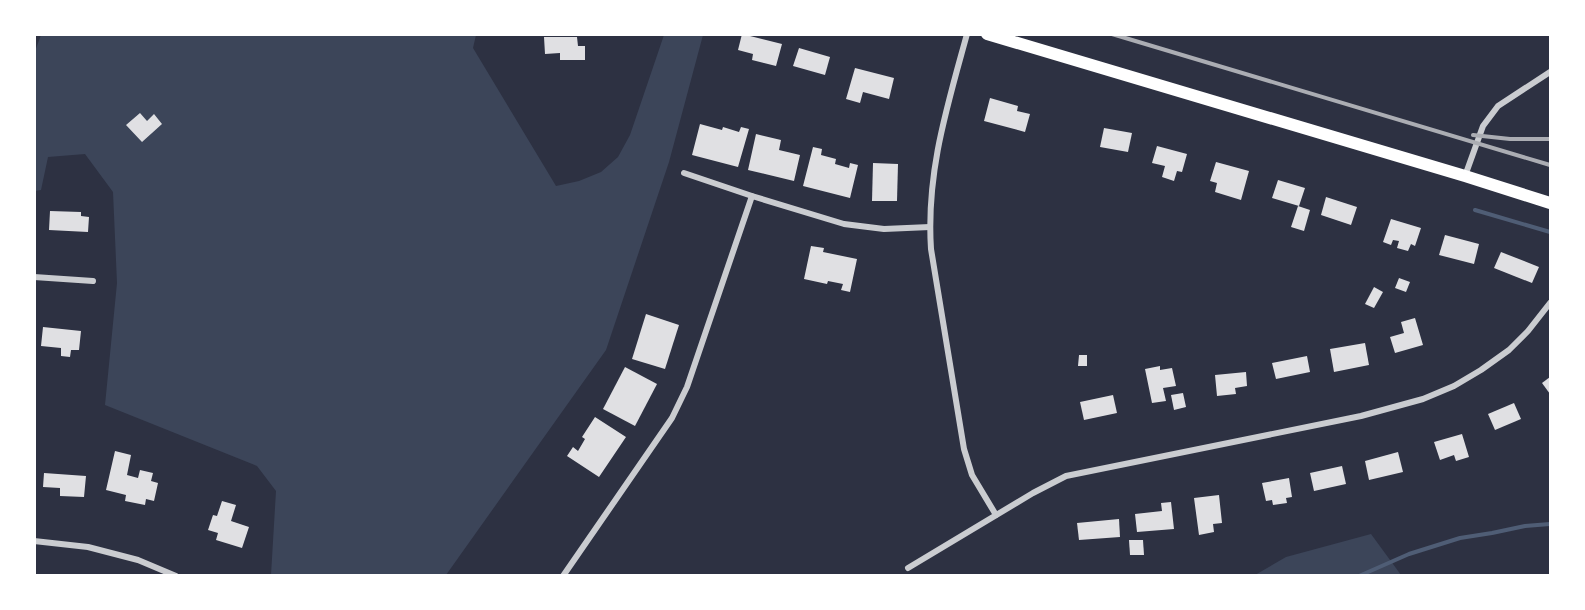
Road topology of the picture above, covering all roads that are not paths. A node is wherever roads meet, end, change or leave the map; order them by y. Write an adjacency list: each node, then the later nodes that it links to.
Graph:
1 (967, 34): 8 (street)
2 (987, 34): 5 (main road)
3 (1551, 72): 5 (street)
4 (684, 173): 6 (street)
5 (1465, 176): 7 (main road)
6 (752, 196): 8 (street); 16 (street)
7 (1551, 203)
8 (930, 227): 12 (street)
9 (34, 277): 10 (street)
10 (93, 281)
11 (1551, 303): 12 (street)
12 (996, 515): 14 (street)
13 (34, 542): 15 (street)
14 (908, 568)
15 (176, 576)
16 (563, 576)

